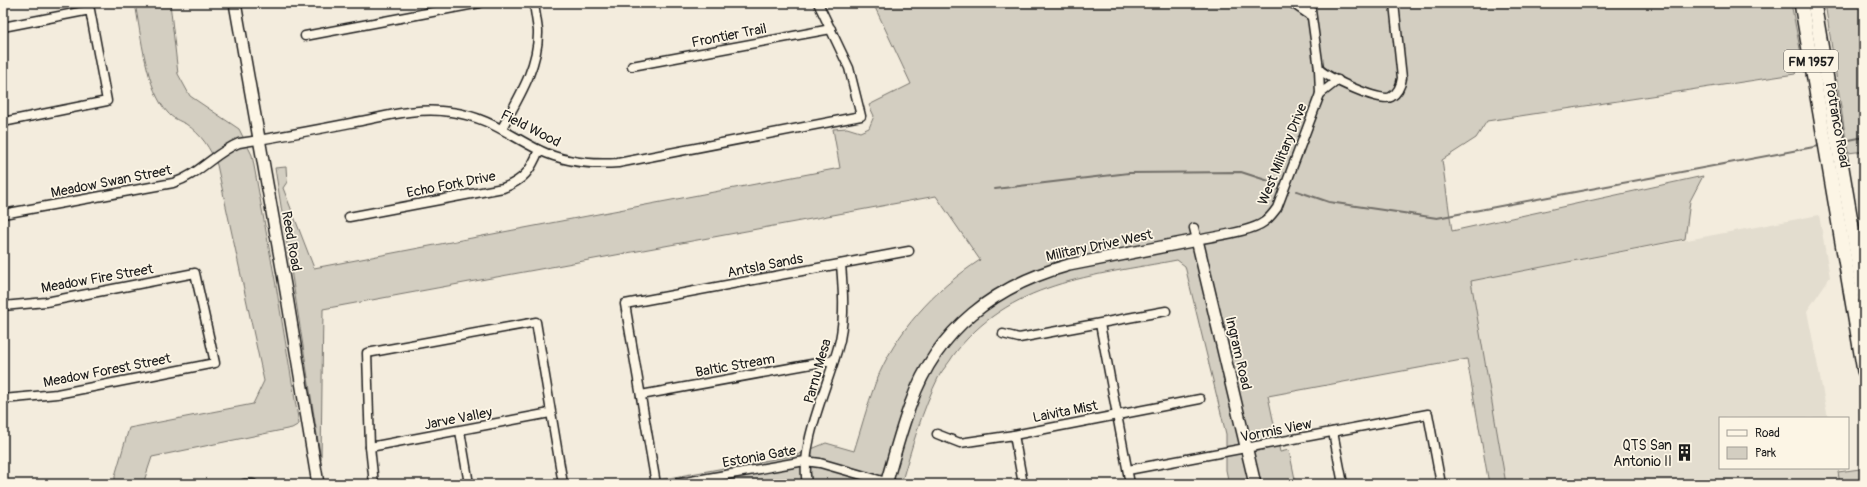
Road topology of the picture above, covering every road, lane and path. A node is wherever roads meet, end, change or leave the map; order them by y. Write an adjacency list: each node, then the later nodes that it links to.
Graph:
1 (235, 3): 20 (street, Reed Road)
2 (480, 3): 13 (street)
3 (534, 3): 19 (street)
4 (818, 3): 12 (street)
5 (1292, 3): 10 (street)
6 (1310, 3): 10 (street, West Military Drive)
7 (1394, 3): 16 (street)
8 (1801, 3): 35 (main road, Potranco Road / FM 1957)
9 (1814, 3): 28 (main road, Potranco Road / FM 1957)
10 (1311, 16): 15 (street, West Military Drive)
11 (3, 27): 18 (street)
12 (831, 29): 14 (street, Frontier Trail); 21 (street, Field Wood)
13 (304, 36)
14 (632, 66)
15 (1319, 69): 16 (street); 17 (street, West Military Drive)
16 (1338, 80): 17 (street, West Military Drive)
17 (1320, 94): 25 (street, West Military Drive)
18 (3, 122)
19 (502, 128): 20 (street, Field Wood); 21 (street, Field Wood)
20 (260, 140): 22 (street, Meadow Swan Street); 52 (street, Reed Road)
21 (539, 150): 23 (street, Echo Fork Drive)
22 (3, 214)
23 (349, 217)
24 (1194, 228): 25 (street, Ingram Road)
25 (1197, 240): 46 (street, Ingram Road); 49 (street, Military Drive West)
26 (909, 250): 27 (street, Antsla Sands)
27 (841, 264): 33 (street, Parnu Mesa); 36 (street, Antsla Sands)
28 (1864, 297)
29 (3, 306): 34 (street, Meadow Fire Street)
30 (1166, 311): 31 (street)
31 (1100, 324): 32 (street); 40 (street)
32 (1003, 334)
33 (834, 360): 36 (street, Baltic Stream); 47 (street, Parnu Mesa)
34 (215, 363): 37 (street, Meadow Forest Street)
35 (1864, 371)
36 (641, 395): 56 (street)
37 (3, 399)
38 (1200, 399): 40 (street, Laivita Mist)
39 (550, 413): 41 (street, Jarve Valley); 45 (street); 55 (street)
40 (1117, 414): 44 (street, Laivita Mist); 48 (street)
41 (460, 431): 45 (street, Jarve Valley); 54 (street)
42 (1333, 432): 46 (street, Vormis View); 62 (street); 63 (street, Vormis View)
43 (937, 434): 44 (street, Laivita Mist)
44 (1014, 435): 59 (street)
45 (370, 447): 53 (street)
46 (1246, 448): 48 (street, Vormis View); 61 (street, Ingram Road)
47 (805, 461): 49 (street, Estonia Gate); 57 (street, Estonia Gate); 58 (street, Parnu Mesa)
48 (1128, 470): 60 (street)
49 (889, 483)
50 (244, 484): 51 (street)
51 (254, 484)
52 (318, 484)
53 (374, 484)
54 (469, 484)
55 (563, 484)
56 (656, 484)
57 (674, 484)
58 (807, 484)
59 (1023, 484)
60 (1130, 484)
61 (1255, 484)
62 (1343, 484)
63 (1441, 484)

